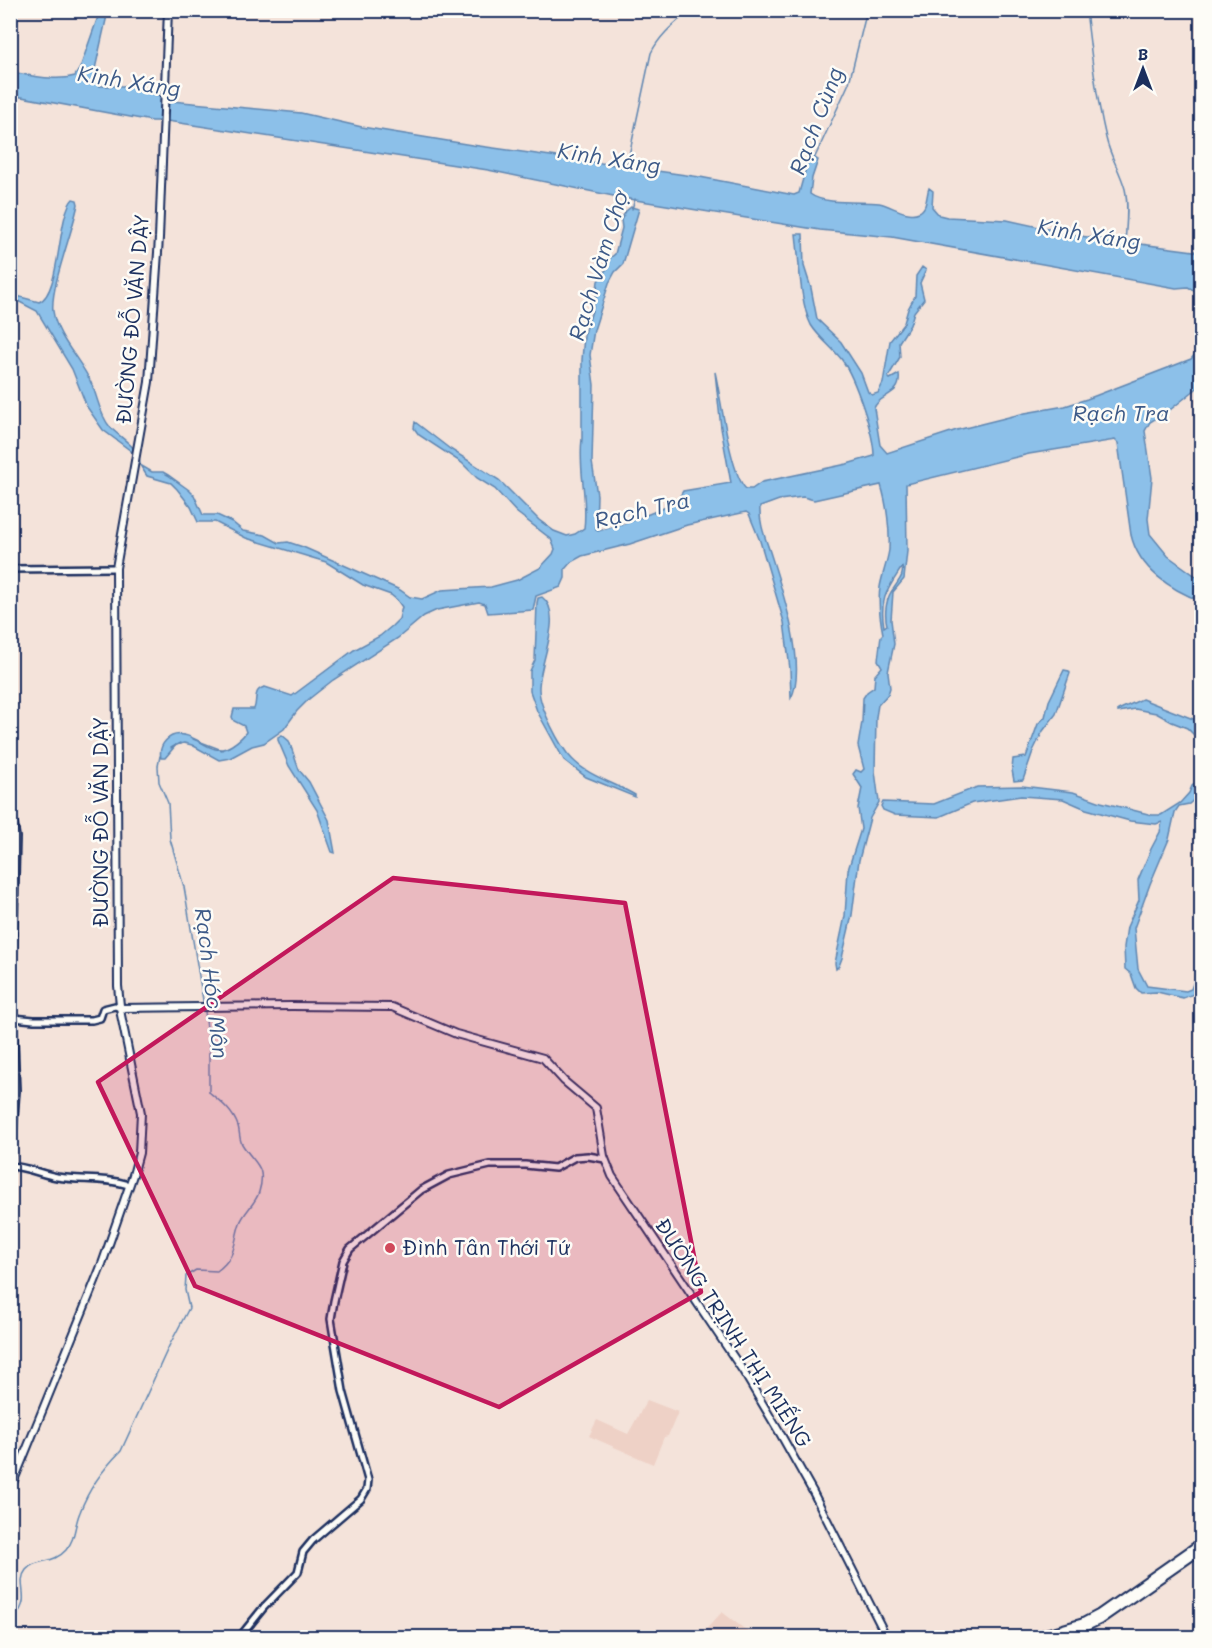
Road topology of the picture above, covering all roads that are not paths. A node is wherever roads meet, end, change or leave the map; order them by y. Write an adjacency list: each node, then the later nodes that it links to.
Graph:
1 (168, 10): 3 (main road, ĐƯỜNG ĐỖ VĂN DẬY)
2 (10, 568): 3 (street)
3 (116, 568): 5 (main road, ĐƯỜNG ĐỖ VĂN DẬY)
4 (10, 799): 6 (street)
5 (120, 1008): 6 (street); 7 (main road, ĐƯỜNG TRỊNH THỊ MIẾNG); 10 (main road, ĐƯỜNG ĐỖ VĂN DẬY)
6 (13, 1018): 8 (street)
7 (605, 1159): 14 (street); 15 (main road, ĐƯỜNG TRỊNH THỊ MIẾNG)
8 (11, 1166): 9 (street); 10 (street)
9 (10, 1171)
10 (129, 1185): 11 (main road, ĐƯỜNG ĐỖ VĂN DẬY)
11 (10, 1490)
12 (1202, 1542): 16 (main road)
13 (1202, 1549): 17 (main road)
14 (239, 1638)
15 (887, 1638)
16 (1030, 1638)
17 (1051, 1638)

